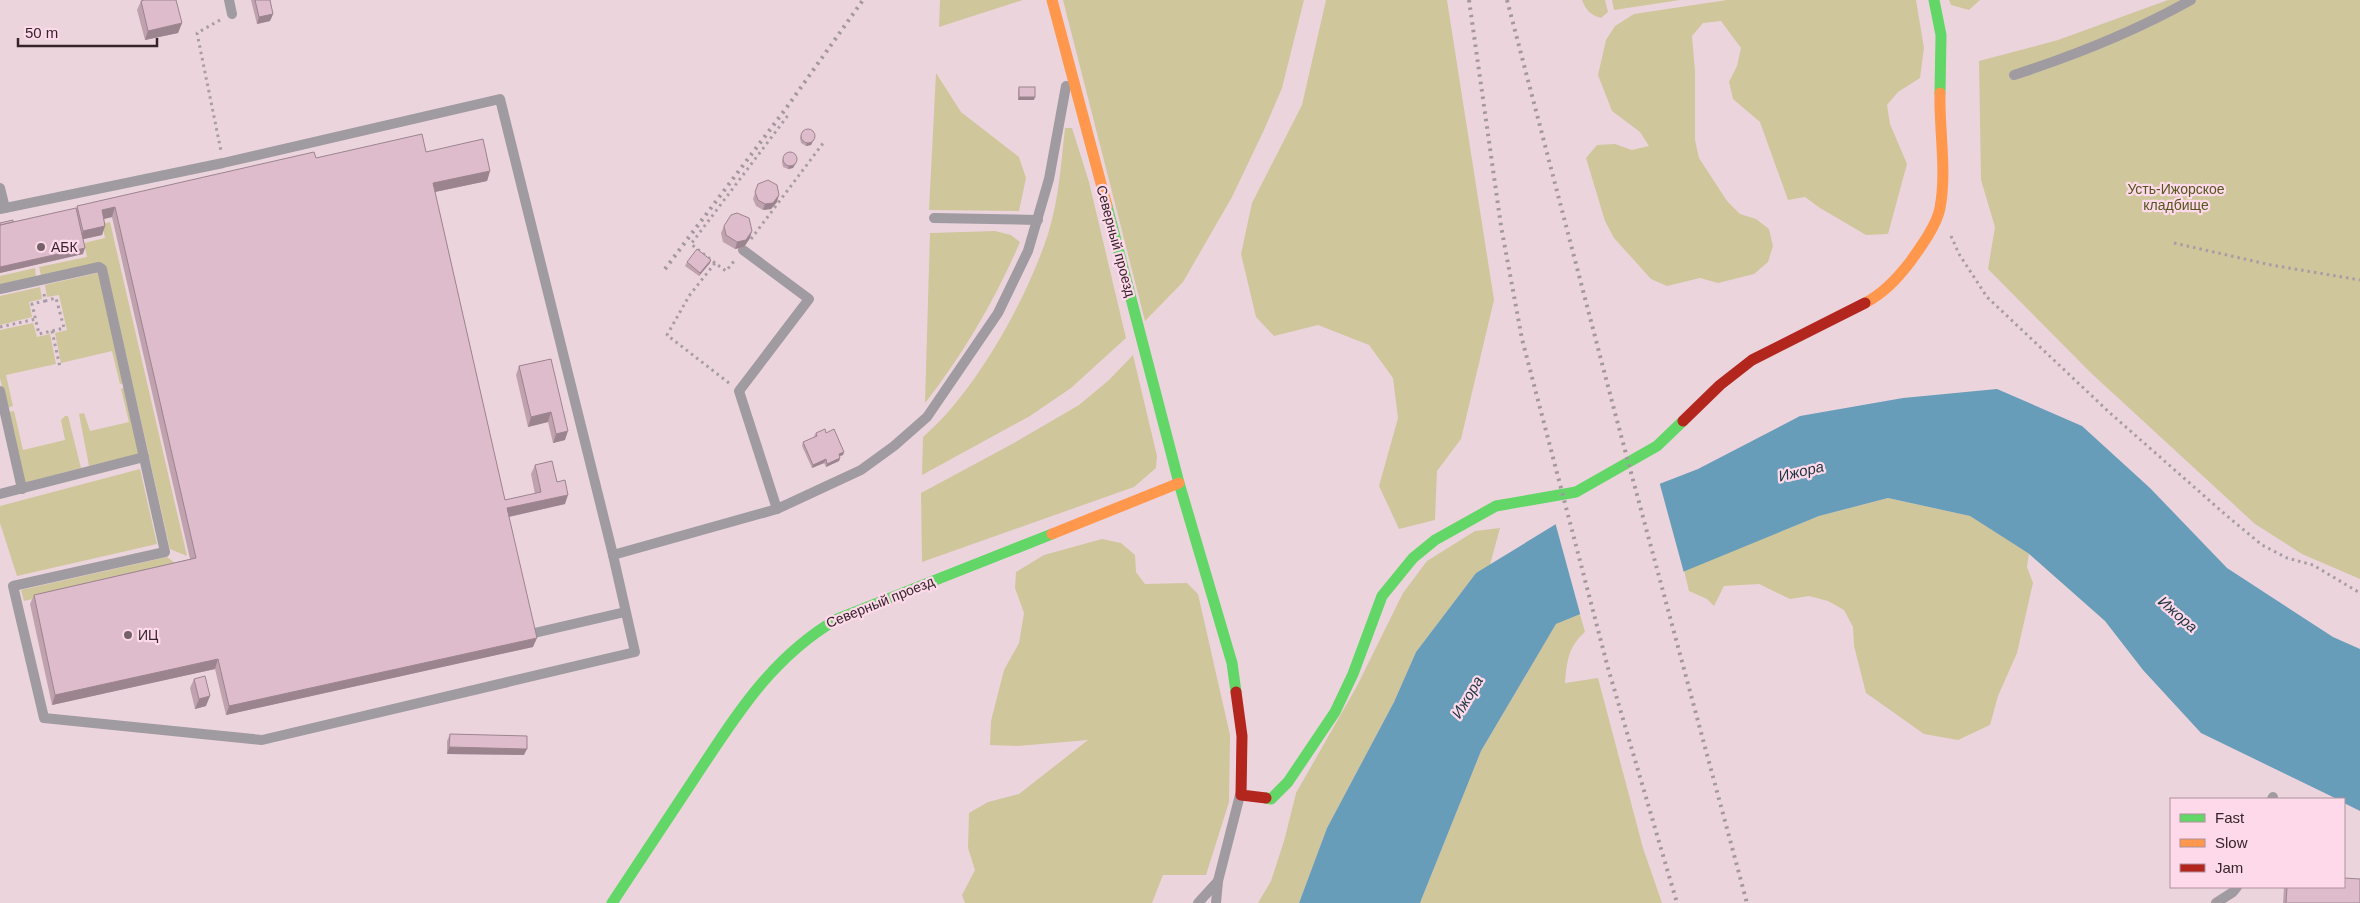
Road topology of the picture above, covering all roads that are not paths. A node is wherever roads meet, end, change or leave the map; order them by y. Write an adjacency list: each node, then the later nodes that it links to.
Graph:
1 (229, 0): 5 (lane)
2 (1052, 0): 6 (street, Северный проезд)
3 (1934, 0): 23 (street)
4 (2191, 0): 7 (lane)
5 (232, 14)
6 (1069, 68): 11 (lane); 16 (street, Северный проезд)
7 (2014, 75)
8 (0, 188): 9 (lane)
9 (2, 209): 20 (lane)
10 (934, 218): 11 (lane)
11 (1038, 220): 19 (lane)
12 (743, 250): 19 (lane)
13 (0, 289): 15 (lane)
14 (0, 391): 17 (lane)
15 (144, 457): 17 (lane); 21 (lane)
16 (1179, 483): 23 (street, Северный проезд); 26 (street, Северный проезд)
17 (22, 489): 18 (lane)
18 (0, 494)
19 (777, 509): 20 (lane)
20 (613, 556): 21 (lane)
21 (625, 612): 22 (lane)
22 (530, 634)
23 (1240, 794): 24 (lane)
24 (1218, 881): 27 (lane); 28 (lane)
25 (2236, 888): 29 (lane)
26 (612, 903)
27 (1198, 903)
28 (1216, 903)
29 (2216, 903)

